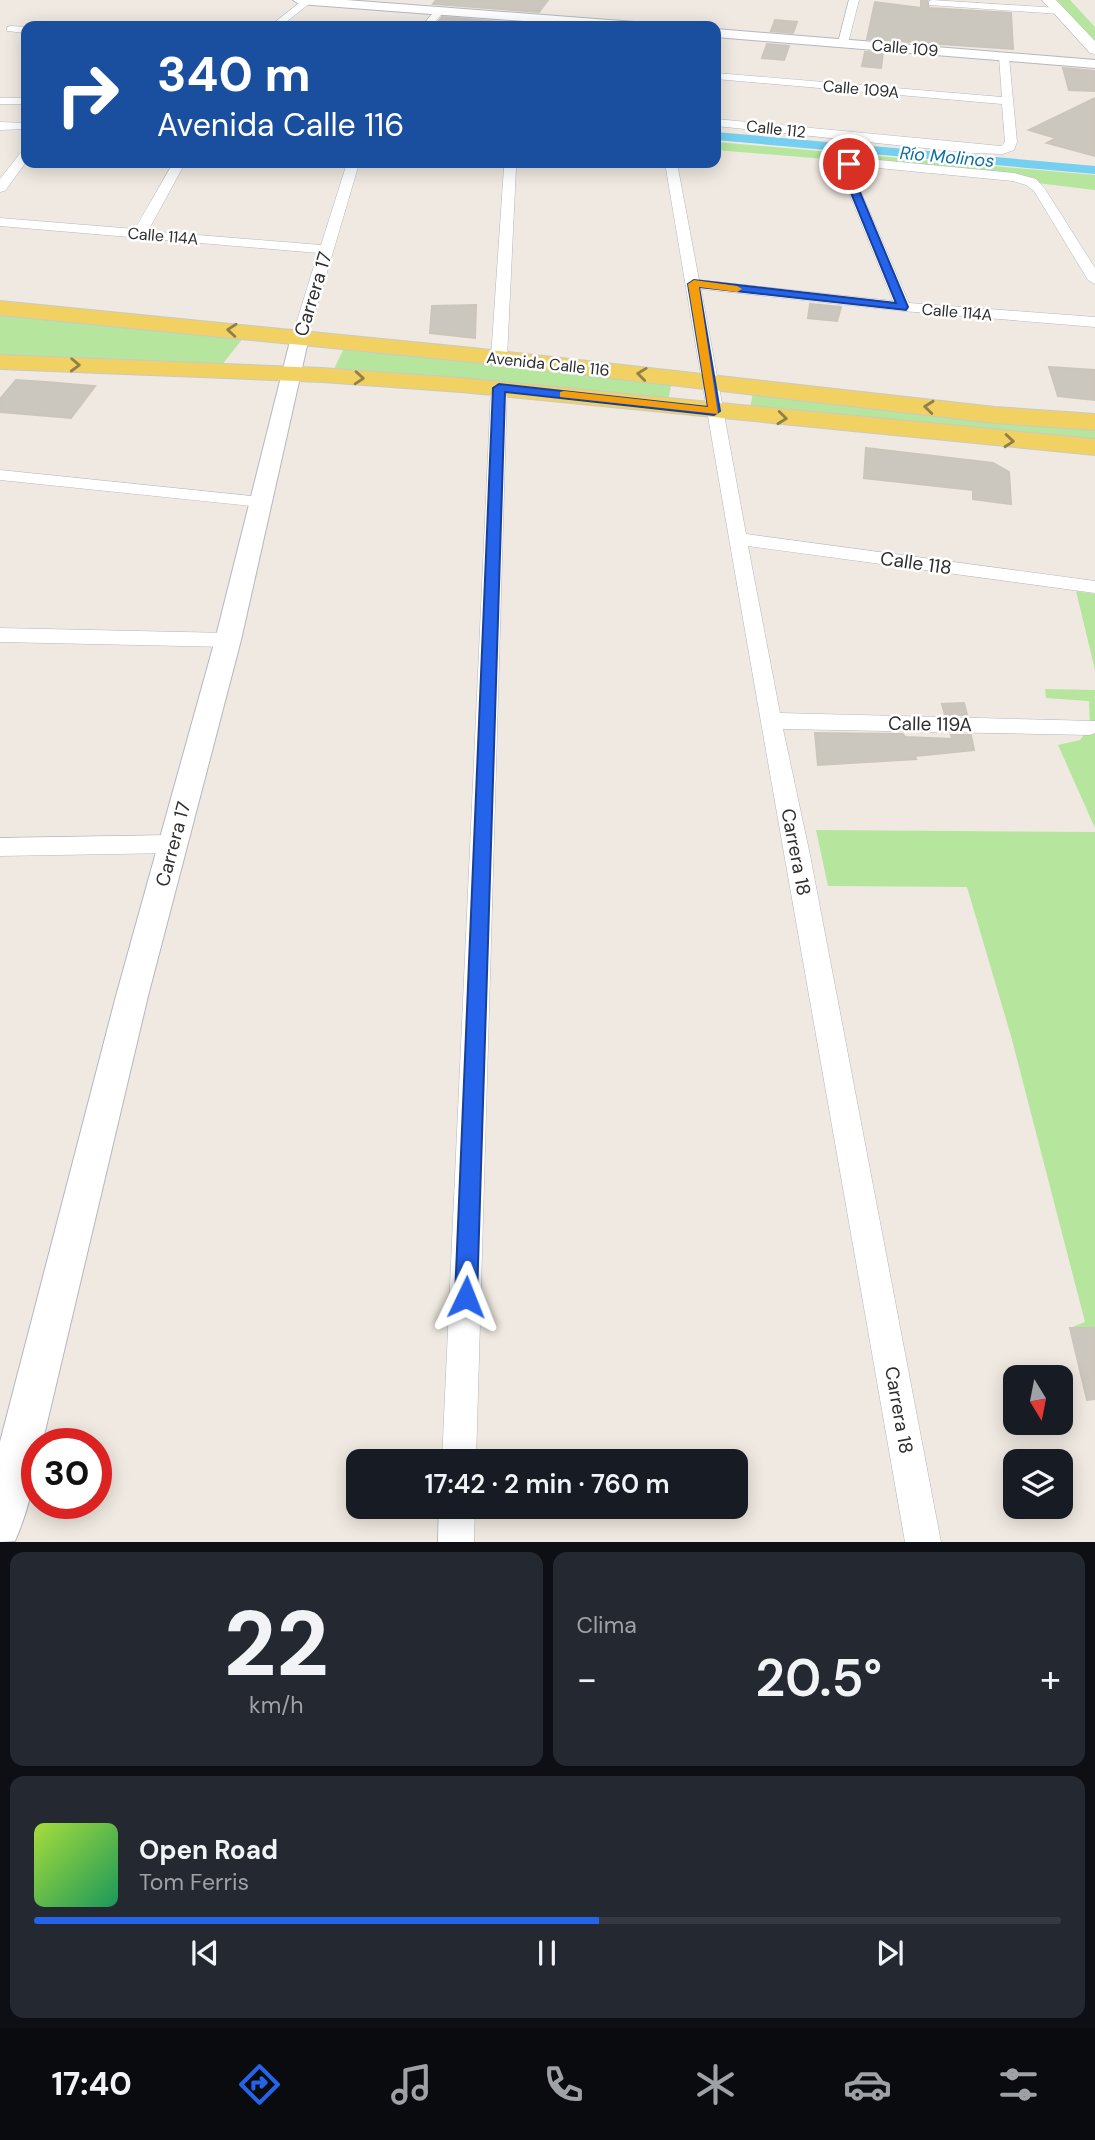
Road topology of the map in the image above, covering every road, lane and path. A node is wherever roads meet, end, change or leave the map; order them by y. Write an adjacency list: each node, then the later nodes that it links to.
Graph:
1 (299, 0): 2 (street)
2 (308, 0): 6 (street); 7 (street)
3 (854, 0): 13 (street)
4 (932, 4): 5 (street)
5 (1054, 5): 14 (main road)
6 (440, 10): 8 (street); 9 (street)
7 (281, 21)
8 (431, 21)
9 (574, 21)
10 (10, 29): 11 (street)
11 (21, 30)
12 (721, 33): 13 (street, Calle 109)
13 (843, 43): 15 (street, Calle 109)
14 (1095, 50)
15 (1004, 57): 16 (street, Calle 109); 20 (street)
16 (1095, 64)
17 (721, 76): 20 (street, Calle 109A)
18 (0, 100): 19 (street)
19 (21, 101)
20 (1006, 101): 21 (street, Calle 112)
21 (721, 124)
22 (0, 126): 23 (street)
23 (21, 127)
24 (21, 161): 29 (street)
25 (176, 168): 31 (street)
26 (352, 168): 32 (street, Carrera 17)
27 (510, 168): 39 (street)
28 (672, 168): 34 (street, Carrera 18)
29 (0, 188)
30 (0, 222): 31 (street, Calle 114A)
31 (139, 234): 32 (street, Calle 114A)
32 (327, 250): 38 (street, Carrera 17)
33 (1095, 280): 35 (street)
34 (694, 284): 35 (street, Calle 114A); 42 (street, Carrera 18)
35 (903, 307): 37 (street, Calle 114A)
36 (0, 308): 38 (main road, Avenida Calle 116, one-way to 36)
37 (1095, 322)
38 (300, 337): 39 (main road, Avenida Calle 116); 41 (street, Carrera 17)
39 (499, 358): 42 (main road, Avenida Calle 116, one-way to 39)
40 (0, 362): 41 (main road, Avenida Calle 116, one-way to 41)
41 (291, 374): 43 (main road, Avenida Calle 116, one-way to 43); 48 (street, Carrera 17)
42 (710, 383): 44 (street, Carrera 18); 45 (main road, Avenida Calle 116, one-way to 42)
43 (499, 388): 44 (main road, Avenida Calle 116); 57 (street)
44 (714, 411): 46 (main road, Avenida Calle 116, one-way to 46); 49 (street, Carrera 18)
45 (1095, 422)
46 (1095, 447)
47 (0, 475): 48 (street)
48 (262, 502): 52 (street, Carrera 17)
49 (738, 538): 50 (street, Calle 118); 53 (street, Carrera 18)
50 (1095, 587)
51 (0, 635): 52 (street)
52 (228, 640): 55 (street, Carrera 17)
53 (770, 722): 54 (street, Calle 119A); 61 (street, Carrera 18)
54 (1090, 727)
55 (173, 844): 56 (street); 59 (street, Carrera 17)
56 (0, 847)
57 (459, 1449)
58 (457, 1519): 60 (street)
59 (0, 1526)
60 (456, 1542)
61 (923, 1542)

